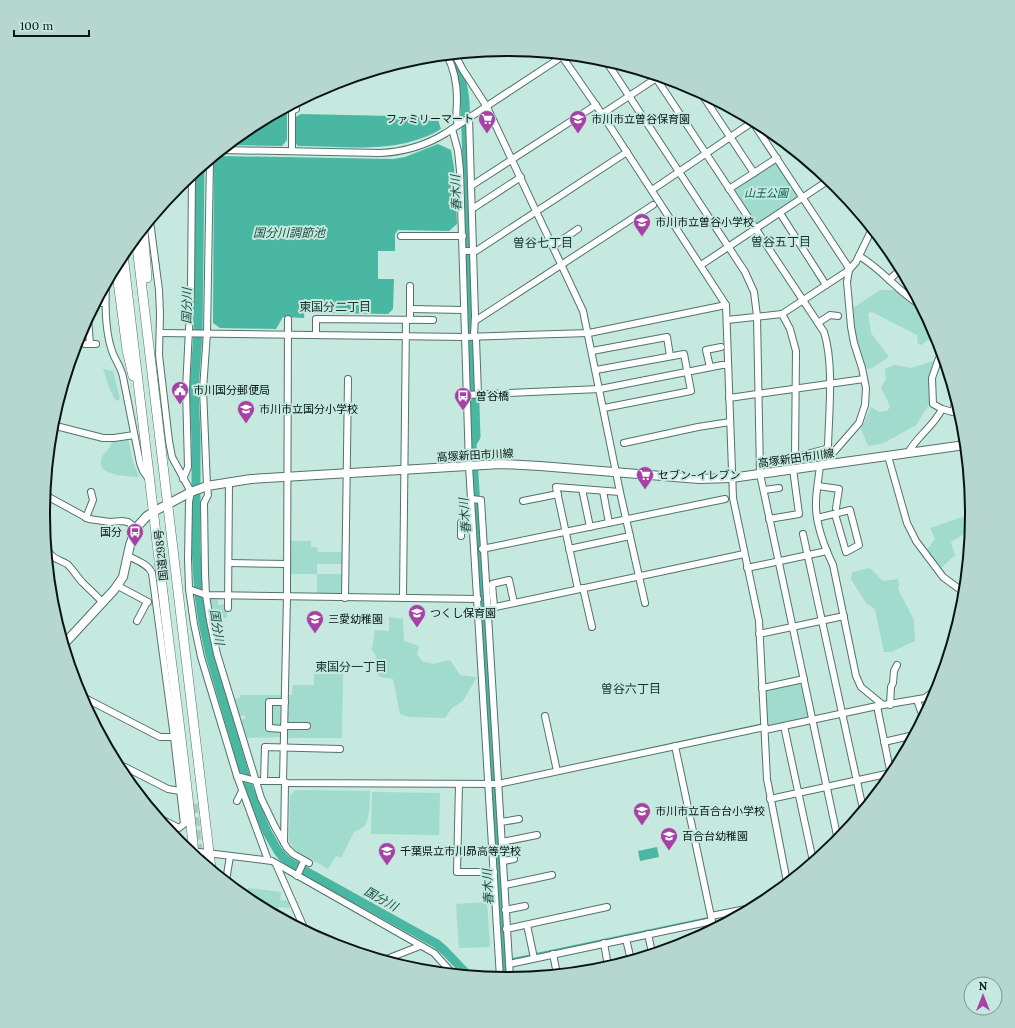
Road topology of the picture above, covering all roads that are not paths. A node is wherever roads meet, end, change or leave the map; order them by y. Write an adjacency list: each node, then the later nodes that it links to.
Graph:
1 (457, 59): 11 (street)
2 (558, 59): 11 (street)
3 (449, 60): 14 (street)
4 (564, 60): 10 (street)
5 (611, 68): 8 (street)
6 (652, 80): 8 (street)
7 (660, 83): 22 (street)
8 (629, 96): 13 (street); 26 (street)
9 (707, 103): 18 (street)
10 (596, 105): 13 (street); 24 (street)
11 (487, 107): 14 (street); 24 (street)
12 (296, 109): 20 (street)
13 (602, 114): 21 (street)
14 (464, 121): 16 (street); 31 (street)
15 (747, 125): 18 (street)
16 (452, 129): 20 (street); 44 (street)
17 (761, 133): 23 (street)
18 (730, 138): 22 (street); 27 (street)
19 (230, 150): 20 (street)
20 (292, 152)
21 (627, 152): 33 (street); 37 (street)
22 (706, 154): 26 (street); 32 (street)
23 (777, 158): 27 (street); 34 (street)
24 (512, 159): 28 (street); 31 (street)
25 (210, 167): 81 (street)
26 (679, 172): 33 (street); 48 (street)
27 (754, 173): 32 (street)
28 (521, 177): 36 (street); 37 (street)
29 (192, 183): 79 (street)
30 (824, 184): 34 (street)
31 (471, 186): 36 (street)
32 (729, 189): 41 (street)
33 (652, 190): 53 (street)
34 (804, 197): 38 (street); 54 (street)
35 (653, 205): 52 (street)
36 (472, 209): 49 (street)
37 (537, 212): 47 (street); 49 (street)
38 (780, 213): 41 (street); 58 (street)
39 (151, 228): 80 (street)
40 (578, 229): 47 (street)
41 (756, 229): 48 (street); 62 (street)
42 (869, 234): 50 (street)
43 (401, 236): 44 (street)
44 (463, 236): 49 (street)
45 (144, 237): 76 (highway)
46 (137, 246): 76 (highway, 国道298号)
47 (553, 246): 52 (street)
48 (728, 247): 53 (street); 69 (street)
49 (469, 251): 67 (street); 75 (street)
50 (859, 256): 54 (street); 57 (street)
51 (124, 264): 104 (highway, 国道298号)
52 (562, 264): 75 (street); 82 (street)
53 (701, 265): 65 (street)
54 (848, 270): 58 (street); 97 (street)
55 (896, 273): 57 (street)
56 (117, 275): 104 (highway)
57 (889, 280): 61 (street)
58 (826, 285): 62 (street)
59 (410, 286): 66 (street)
60 (105, 296): 64 (street)
61 (911, 299)
62 (803, 300): 68 (street); 77 (street)
63 (102, 303): 64 (street)
64 (105, 303): 110 (street)
65 (726, 305): 74 (street); 82 (street)
66 (410, 309): 67 (street); 72 (street)
67 (464, 310): 86 (street)
68 (782, 314): 69 (street); 99 (street)
69 (756, 316): 74 (street); 101 (street)
70 (838, 316): 77 (street)
71 (288, 319): 83 (street)
72 (408, 320): 73 (street); 84 (street); 85 (street)
73 (433, 320)
74 (727, 320): 92 (street)
75 (475, 321): 86 (street)
76 (147, 322): 143 (highway, 国道298号)
77 (818, 323): 98 (street)
78 (89, 329): 87 (street)
79 (191, 332): 80 (street); 81 (street); 127 (street)
80 (160, 333): 127 (street)
81 (206, 333): 83 (street); 130 (street)
82 (589, 333): 86 (street); 89 (street)
83 (288, 334): 84 (street); 124 (street)
84 (316, 334): 85 (street)
85 (406, 336): 86 (street); 120 (street)
86 (471, 337): 102 (street); 102 (street)
87 (91, 344)
88 (721, 346): 93 (street)
89 (592, 351): 90 (street); 94 (street)
90 (670, 356): 94 (street); 95 (street)
91 (938, 360): 106 (street)
92 (728, 365): 93 (street); 103 (street)
93 (710, 367): 95 (street)
94 (596, 370): 100 (street)
95 (688, 372): 100 (street); 105 (street)
96 (348, 380): 123 (street)
97 (864, 380): 98 (street); 116 (street)
98 (830, 384): 99 (street); 114 (street)
99 (796, 388): 101 (street); 114 (street)
100 (600, 389): 102 (street); 105 (street)
101 (759, 393): 103 (street); 121 (street)
102 (473, 395): 118 (street)
103 (729, 398): 108 (street)
104 (142, 408): 126 (highway, 国道298号)
105 (604, 408): 122 (street)
106 (942, 409): 107 (street); 113 (street)
107 (953, 412)
108 (730, 422): 111 (street); 125 (street)
109 (59, 428): 110 (street)
110 (134, 435): 126 (street)
111 (624, 443)
112 (960, 446): 113 (main road, 高塚新田市川線)
113 (908, 453): 115 (main road, 高塚新田市川線)
114 (795, 456): 121 (street)
115 (888, 456): 116 (main road, 高塚新田市川線); 171 (street)
116 (829, 464): 117 (main road, 高塚新田市川線)
117 (820, 465): 119 (main road, 高塚新田市川線); 129 (street)
118 (472, 466): 120 (main road, 高塚新田市川線); 122 (main road, 高塚新田市川線); 140 (street)
119 (793, 469): 121 (main road, 高塚新田市川線); 149 (street)
120 (405, 470): 123 (main road, 高塚新田市川線); 178 (street)
121 (760, 470): 125 (main road, 高塚新田市川線); 133 (street)
122 (617, 472): 125 (main road, 高塚新田市川線); 137 (street)
123 (346, 474): 124 (main road, 高塚新田市川線); 177 (street)
124 (288, 477): 128 (main road, 高塚新田市川線); 167 (street)
125 (731, 478): 161 (street)
126 (150, 479): 145 (highway, 国道298号)
127 (184, 479): 136 (street)
128 (229, 482): 130 (main road, 高塚新田市川線); 166 (street)
129 (818, 486): 144 (street); 147 (street)
130 (205, 487): 136 (main road, 高塚新田市川線); 174 (street)
131 (779, 488): 133 (street)
132 (582, 489): 134 (street); 138 (street); 152 (street)
133 (764, 490): 149 (street)
134 (603, 491): 137 (street); 151 (street)
135 (91, 492): 146 (street)
136 (191, 492): 143 (main road, 高塚新田市川線); 172 (street)
137 (620, 492): 148 (street)
138 (558, 494): 142 (street); 154 (street)
139 (51, 498): 146 (street)
140 (474, 499): 158 (street); 158 (street)
141 (725, 499): 148 (street)
142 (523, 501)
143 (168, 504): 145 (main road, 高塚新田市川線); 242 (highway, 国道298号)
144 (836, 511): 144 (street); 147 (street)
145 (154, 512): 153 (main road, 高塚新田市川線); 240 (highway, 国道298号)
146 (86, 518): 153 (street)
147 (817, 518): 160 (street)
148 (626, 519): 151 (street); 157 (street)
149 (769, 519): 165 (street)
150 (461, 523): 156 (street)
151 (609, 523): 152 (street)
152 (590, 527): 154 (street)
153 (136, 528): 164 (main road, 高塚新田市川線)
154 (566, 532): 158 (street); 159 (street)
155 (803, 534): 163 (street)
156 (461, 536)
157 (630, 536): 159 (street); 169 (street)
158 (480, 549): 179 (street); 184 (street)
159 (569, 549): 173 (street)
160 (827, 551): 163 (street); 185 (street)
161 (744, 554): 168 (street); 169 (street)
162 (52, 555): 180 (street)
163 (809, 555): 165 (street); 186 (street)
164 (128, 556): 170 (main road, 高塚新田市川線); 209 (street)
165 (778, 562): 168 (street); 189 (street)
166 (229, 563): 167 (street); 175 (street)
167 (287, 564): 176 (street)
168 (747, 568): 190 (street)
169 (640, 576): 173 (street); 182 (street)
170 (118, 586): 180 (main road, 高塚新田市川線); 187 (street)
171 (959, 587)
172 (191, 589): 174 (street); 219 (street)
173 (581, 589): 181 (street); 188 (street)
174 (205, 595): 175 (street); 220 (street)
175 (228, 596): 176 (street); 183 (street)
176 (287, 596): 177 (street); 198 (street)
177 (345, 598): 178 (street)
178 (403, 598): 179 (street)
179 (478, 599): 184 (street)
180 (103, 603): 191 (main road, 高塚新田市川線)
181 (514, 603): 184 (street); 184 (street)
182 (645, 603)
183 (228, 608)
184 (486, 609): 225 (street); 225 (street)
185 (844, 616): 186 (street); 200 (street)
186 (823, 620): 189 (street); 202 (street)
187 (137, 621)
188 (592, 627)
189 (792, 627): 190 (street); 193 (street)
190 (759, 634): 194 (street)
191 (68, 640)
192 (897, 665): 199 (street)
193 (804, 679): 194 (street); 204 (street)
194 (762, 688): 208 (street)
195 (926, 697): 196 (street)
196 (917, 700): 199 (street); 201 (street)
197 (90, 701): 209 (street)
198 (285, 702): 207 (street); 207 (street)
199 (890, 705): 200 (street)
200 (880, 706): 202 (street); 211 (street)
201 (921, 710)
202 (843, 714): 204 (street); 221 (street)
203 (545, 716): 217 (street)
204 (812, 720): 206 (street); 226 (street)
205 (307, 726): 207 (street)
206 (784, 726): 208 (street); 229 (street)
207 (284, 727): 213 (street)
208 (765, 729): 212 (street); 230 (street)
209 (174, 737): 227 (street)
210 (907, 737): 211 (street)
211 (884, 742): 215 (street)
212 (675, 746): 217 (street); 260 (street)
213 (284, 747): 214 (street); 222 (street); 223 (street)
214 (340, 749)
215 (889, 766)
216 (127, 768): 227 (street)
217 (557, 771): 225 (street)
218 (883, 775): 221 (street)
219 (238, 776): 220 (street); 228 (street)
220 (254, 780): 222 (street); 239 (street)
221 (857, 780): 226 (street); 232 (street)
222 (264, 781): 223 (street)
223 (284, 782): 224 (street); 239 (street)
224 (459, 784): 225 (street); 250 (street)
225 (495, 784): 234 (street); 250 (street)
226 (827, 787): 229 (street); 236 (street)
227 (180, 791): 235 (street)
228 (242, 791): 231 (street); 246 (street)
229 (798, 793): 230 (street); 243 (street)
230 (770, 799): 254 (street)
231 (237, 802)
232 (862, 803)
233 (519, 819): 234 (street)
234 (501, 822): 238 (street)
235 (172, 824)
236 (837, 831)
237 (537, 835): 238 (street)
238 (502, 842): 247 (street)
239 (284, 844): 252 (street)
240 (192, 845)
241 (200, 852): 242 (street)
242 (209, 853): 244 (street); 248 (highway, 国道298号)
243 (813, 854)
244 (230, 856): 246 (street); 251 (street)
245 (514, 859): 247 (street)
246 (268, 860): 249 (street)
247 (504, 861): 255 (street)
248 (211, 862)
249 (276, 864): 252 (street); 261 (street)
250 (494, 872): 277 (street)
251 (227, 875)
252 (297, 875): 267 (street)
253 (552, 875): 255 (street)
254 (787, 876)
255 (505, 885): 258 (street)
256 (525, 906): 258 (street)
257 (607, 907): 262 (street)
258 (505, 910): 263 (street)
259 (733, 912): 260 (street)
260 (711, 916): 264 (street)
261 (302, 922)
262 (527, 925): 263 (street); 271 (street)
263 (506, 929): 273 (street)
264 (648, 934): 265 (street); 268 (street)
265 (626, 939): 266 (street); 270 (street)
266 (604, 943): 269 (street); 274 (street)
267 (420, 946): 272 (street); 275 (street)
268 (651, 948)
269 (553, 954): 271 (street); 276 (street)
270 (630, 955)
271 (533, 956): 273 (street)
272 (392, 957)
273 (508, 961): 278 (street)
274 (607, 961)
275 (447, 968)
276 (556, 969)
277 (500, 972)
278 (509, 972)

